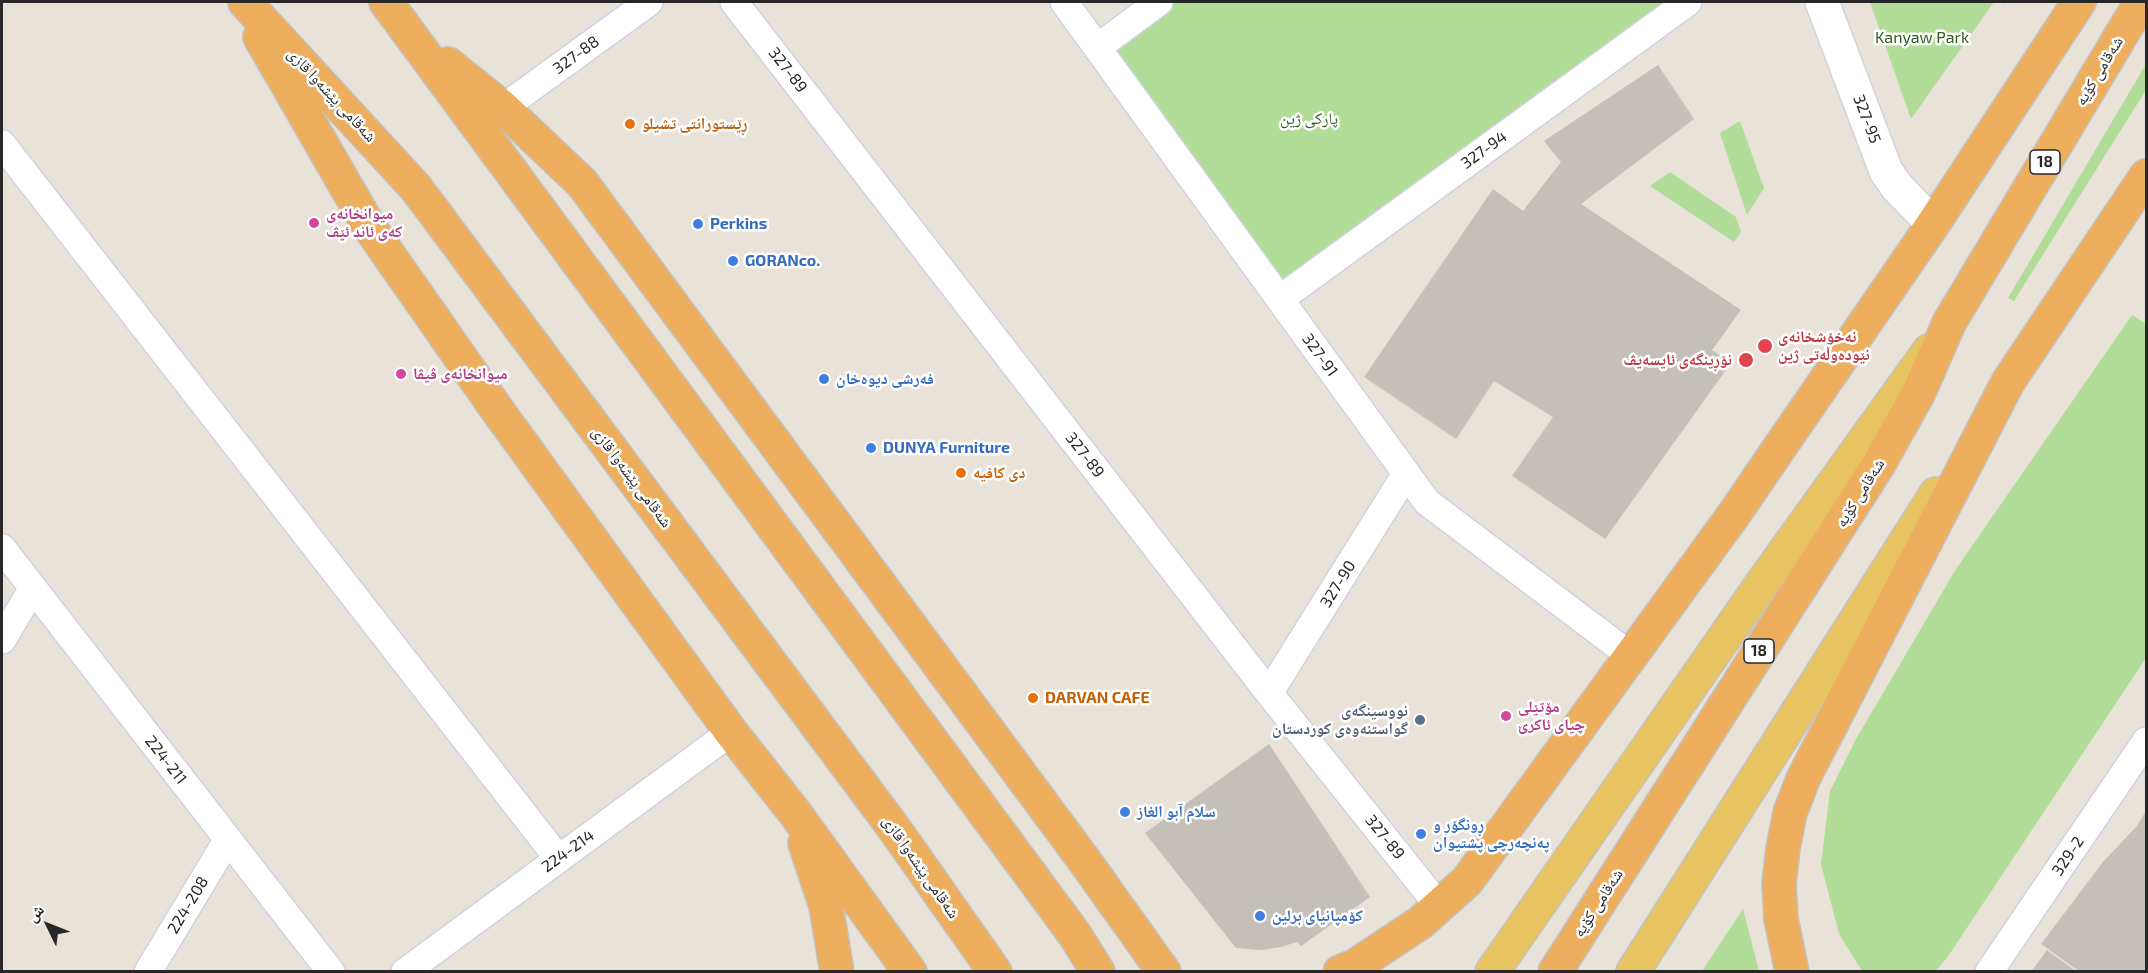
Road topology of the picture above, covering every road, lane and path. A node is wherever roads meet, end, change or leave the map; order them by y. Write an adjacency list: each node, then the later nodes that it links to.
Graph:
1 (240, 2): 27 (highway)
2 (245, 2): 39 (highway, شەقامی پێشەوا قازی)
3 (386, 2): 12 (highway)
4 (649, 2): 14 (street, 327-88)
5 (734, 2): 26 (street, 327-89)
6 (1064, 2): 13 (street, 327-91)
7 (1159, 2): 13 (street)
8 (1688, 2): 18 (street, 327-94)
9 (1822, 2): 17 (street, 327-95)
10 (2079, 2): 17 (highway)
11 (2141, 2): 19 (highway, شەقامی کۆیە / 18)
12 (414, 38): 14 (highway); 40 (highway)
13 (1098, 47): 18 (street, 327-91)
14 (503, 108): 33 (highway)
15 (2, 144): 31 (street)
16 (2146, 179): 20 (highway)
17 (1933, 224): 25 (highway)
18 (1280, 299): 21 (street, 327-91)
19 (1949, 323): 44 (main road); 45 (highway, شەقامی کۆیە / 18)
20 (2007, 382): 46 (main road); 47 (highway)
21 (1406, 474): 25 (street, 327-91); 26 (street, 327-90)
22 (2, 548): 23 (street, 224-211)
23 (33, 588): 24 (street); 30 (street, 224-211)
24 (2, 640)
25 (1631, 656): 32 (highway)
26 (1269, 693): 32 (street, 327-89)
27 (731, 732): 29 (highway); 31 (street, 224-214)
28 (2146, 741): 48 (street, 329-2)
29 (795, 813): 37 (highway); 38 (highway)
30 (228, 839): 34 (street, 224-208); 35 (street, 224-211)
31 (558, 858): 36 (street, 224-214)
32 (1439, 906): 43 (highway)
33 (1127, 918): 41 (highway); 42 (highway)
34 (148, 972)
35 (331, 972)
36 (405, 972)
37 (837, 972)
38 (910, 972)
39 (995, 972)
40 (1098, 972)
41 (1164, 972)
42 (1185, 972)
43 (1340, 972)
44 (1492, 972)
45 (1555, 972)
46 (1633, 972)
47 (1792, 972)
48 (1989, 972)

